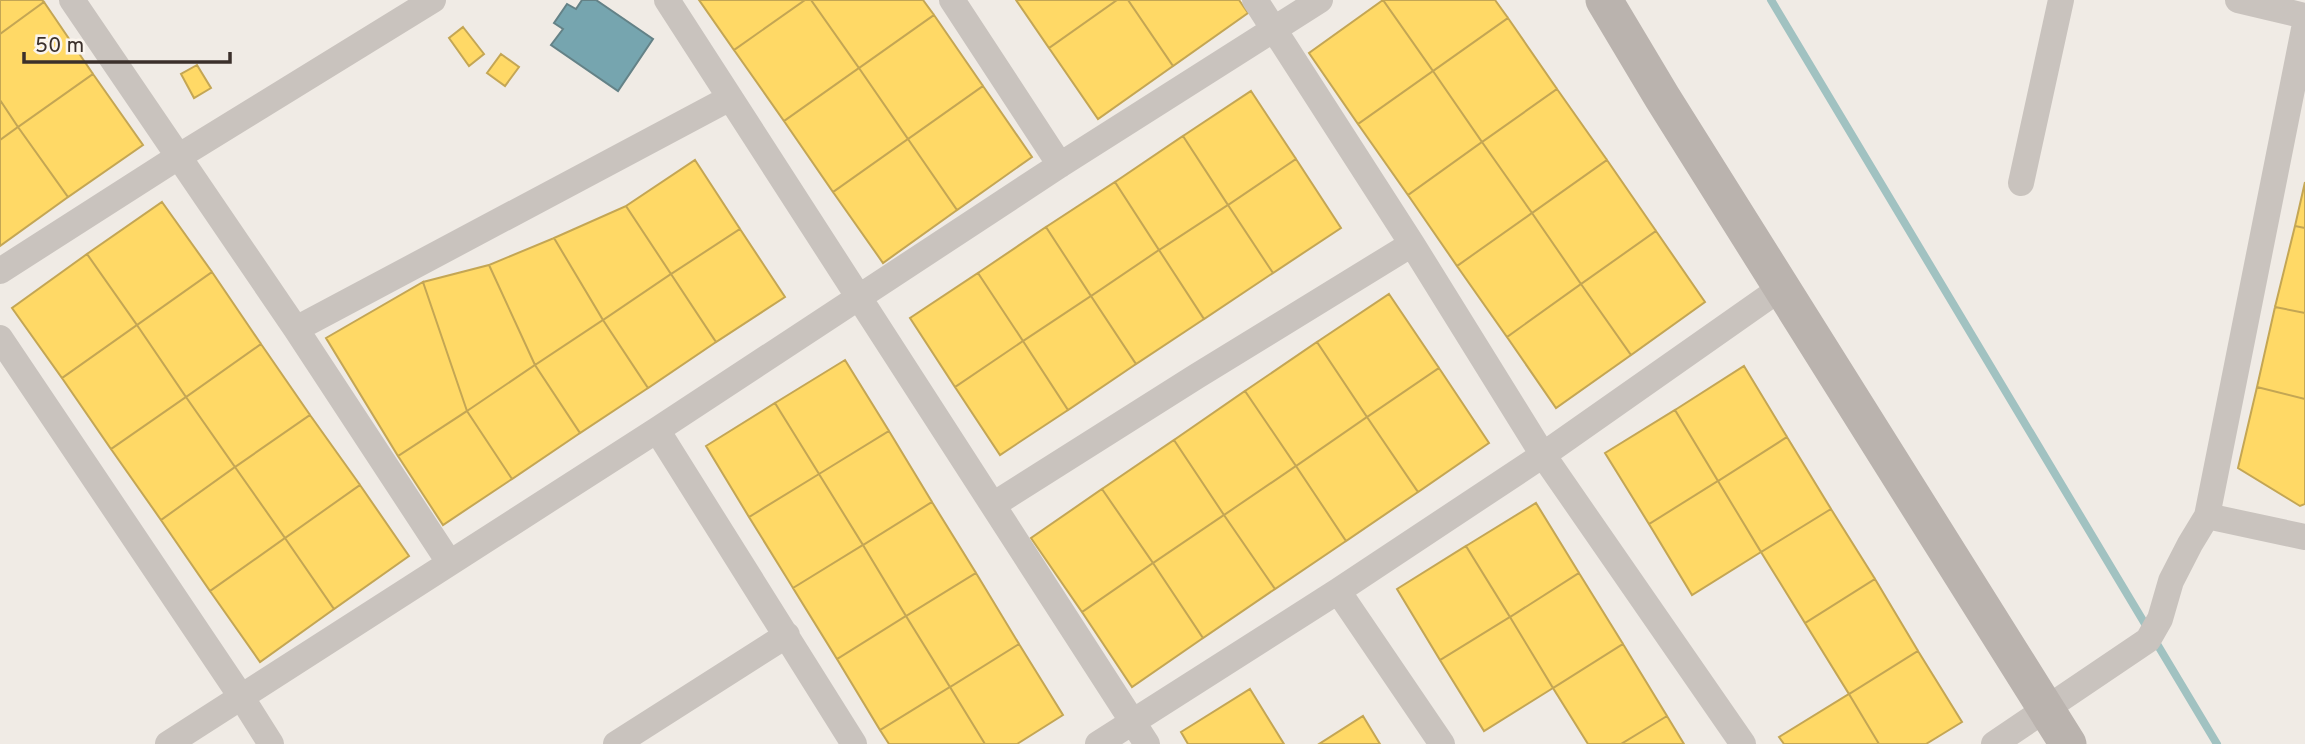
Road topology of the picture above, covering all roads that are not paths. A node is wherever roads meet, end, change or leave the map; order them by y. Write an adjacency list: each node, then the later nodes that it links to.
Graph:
1 (72, 0): 14 (street)
2 (433, 0): 14 (street)
3 (667, 0): 13 (street)
4 (952, 0): 15 (street)
5 (1255, 0): 12 (street)
6 (1320, 0): 12 (street)
7 (1604, 0): 19 (main road)
8 (2060, 0): 16 (street)
9 (2238, 0): 10 (street)
10 (2305, 16)
11 (2305, 24): 26 (street)
12 (1275, 30): 15 (street); 17 (street)
13 (730, 98): 20 (street); 21 (street)
14 (178, 157): 18 (street); 21 (street)
15 (1060, 165): 20 (street)
16 (2021, 183)
17 (1412, 244): 24 (street); 25 (street)
18 (0, 271)
19 (1781, 288): 24 (street); 32 (main road)
20 (859, 298): 23 (street); 25 (street)
21 (296, 329): 28 (street)
22 (0, 338): 31 (street)
23 (657, 430): 28 (street); 30 (street)
24 (1542, 455): 29 (street); 41 (street)
25 (993, 505): 33 (street)
26 (2207, 516): 27 (street); 32 (street)
27 (2305, 537)
28 (449, 562): 31 (street)
29 (1338, 591): 33 (street); 40 (street)
30 (787, 635): 36 (street); 37 (street)
31 (242, 698): 34 (street); 35 (street)
32 (2047, 710): 42 (street); 43 (main road)
33 (1133, 721): 38 (street); 39 (street)
34 (168, 744)
35 (271, 744)
36 (616, 744)
37 (854, 744)
38 (1098, 744)
39 (1147, 744)
40 (1442, 744)
41 (1743, 744)
42 (1994, 744)
43 (2068, 744)

